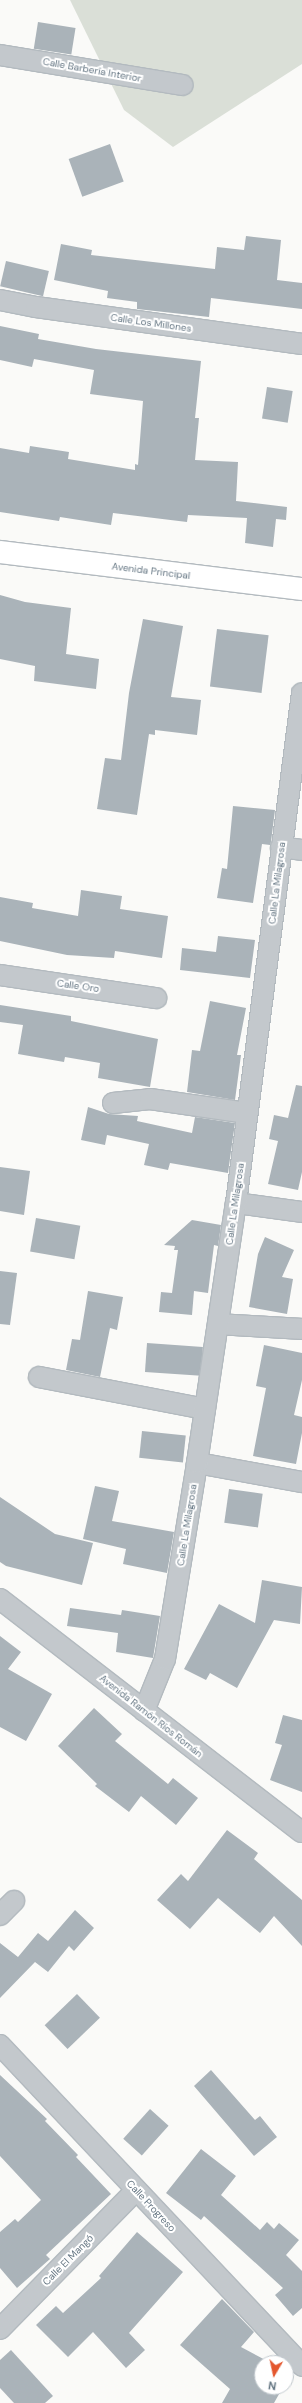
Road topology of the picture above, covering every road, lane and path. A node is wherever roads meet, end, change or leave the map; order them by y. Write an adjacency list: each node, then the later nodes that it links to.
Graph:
1 (0, 55): 2 (street, Calle Barbería Interior)
2 (183, 85)
3 (0, 300): 4 (street, Calle Los Millones)
4 (302, 344)
5 (0, 552): 6 (street, Avenida Principal)
6 (302, 589)
7 (302, 693): 8 (street, Calle La Milagrosa)
8 (281, 847): 9 (street); 13 (street, Calle La Milagrosa)
9 (302, 850)
10 (0, 974): 11 (street, Calle Oro)
11 (156, 998)
12 (113, 1103): 13 (street)
13 (247, 1113): 14 (street, Calle La Milagrosa)
14 (236, 1203): 15 (street); 16 (street, Calle La Milagrosa)
15 (302, 1212)
16 (218, 1324): 17 (street); 19 (street, Calle La Milagrosa)
17 (302, 1329)
18 (39, 1376): 19 (street)
19 (205, 1409): 20 (street, Calle La Milagrosa)
20 (197, 1463): 21 (street); 23 (street, Calle La Milagrosa)
21 (302, 1482)
22 (0, 1599): 23 (street, Avenida Ramón Ríos Román)
23 (144, 1711): 24 (street, Avenida Ramón Ríos Román)
24 (302, 1832)
25 (0, 2045): 26 (street, Calle Progreso)
26 (136, 2190): 27 (street, Calle El Mangó); 28 (street, Calle Progreso)
27 (0, 2329)
28 (302, 2366)

